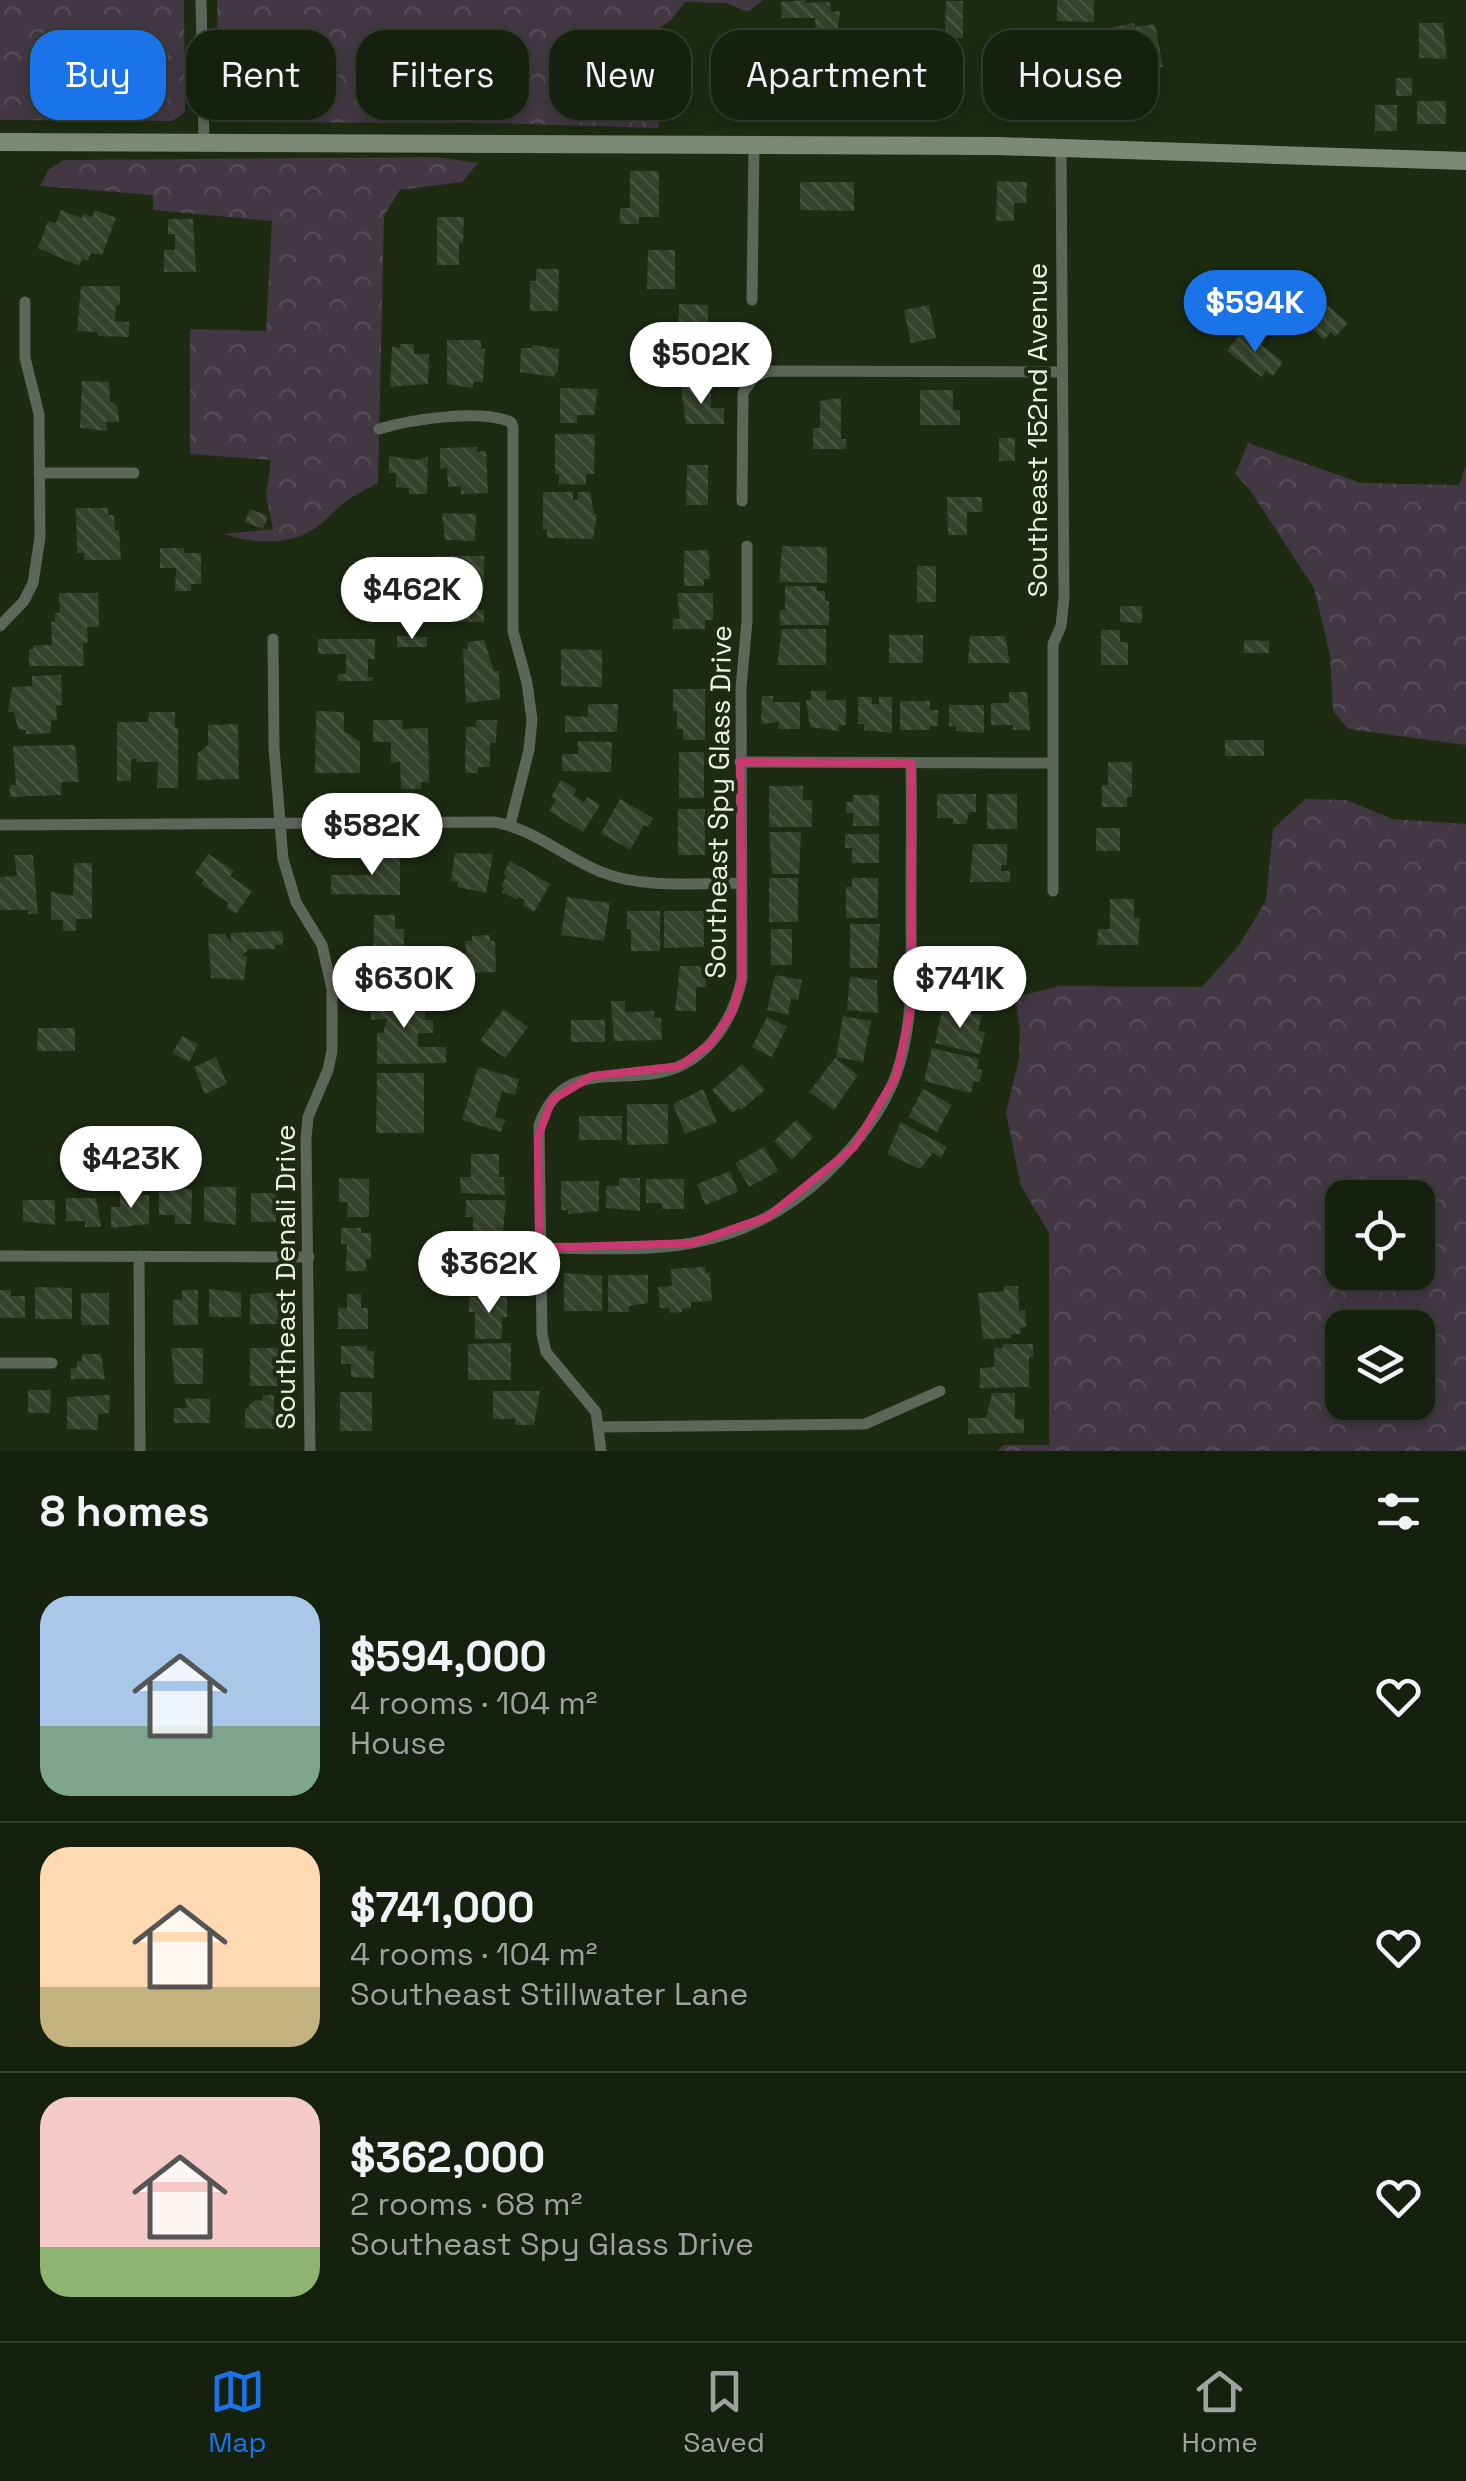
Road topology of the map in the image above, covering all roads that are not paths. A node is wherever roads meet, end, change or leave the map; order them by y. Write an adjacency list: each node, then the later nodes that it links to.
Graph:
1 (201, 0): 2 (street)
2 (204, 141): 3 (street); 4 (street)
3 (0, 142)
4 (754, 144): 5 (street); 7 (street)
5 (1061, 148): 6 (street); 9 (street, Southeast 152nd Avenue)
6 (1466, 161)
7 (752, 300)
8 (25, 302): 12 (street)
9 (1061, 372): 13 (street); 19 (street, Southeast 152nd Avenue)
10 (380, 429): 22 (street)
11 (134, 473): 12 (street)
12 (39, 474): 15 (street)
13 (742, 501)
14 (747, 546): 17 (street, Southeast Spy Glass Drive)
15 (0, 626)
16 (273, 638): 20 (street, Southeast Denali Drive)
17 (740, 762): 18 (street); 23 (street, Southeast Spy Glass Drive)
18 (911, 763): 19 (street); 25 (street)
19 (1053, 764): 24 (street, Southeast 152nd Avenue)
20 (279, 824): 21 (street); 22 (street); 28 (street, Southeast Denali Drive)
21 (0, 825)
22 (510, 825): 23 (street)
23 (742, 884): 25 (street, Southeast Spy Glass Drive)
24 (1054, 890)
25 (539, 1248): 32 (street, Southeast Spy Glass Drive)
26 (0, 1256): 27 (street)
27 (139, 1256): 28 (street); 33 (street)
28 (309, 1257): 34 (street, Southeast Denali Drive)
29 (0, 1363): 30 (street)
30 (52, 1363)
31 (940, 1391): 32 (street)
32 (600, 1427): 35 (street, Southeast Spy Glass Drive)
33 (140, 1451)
34 (310, 1451)
35 (601, 1451)

